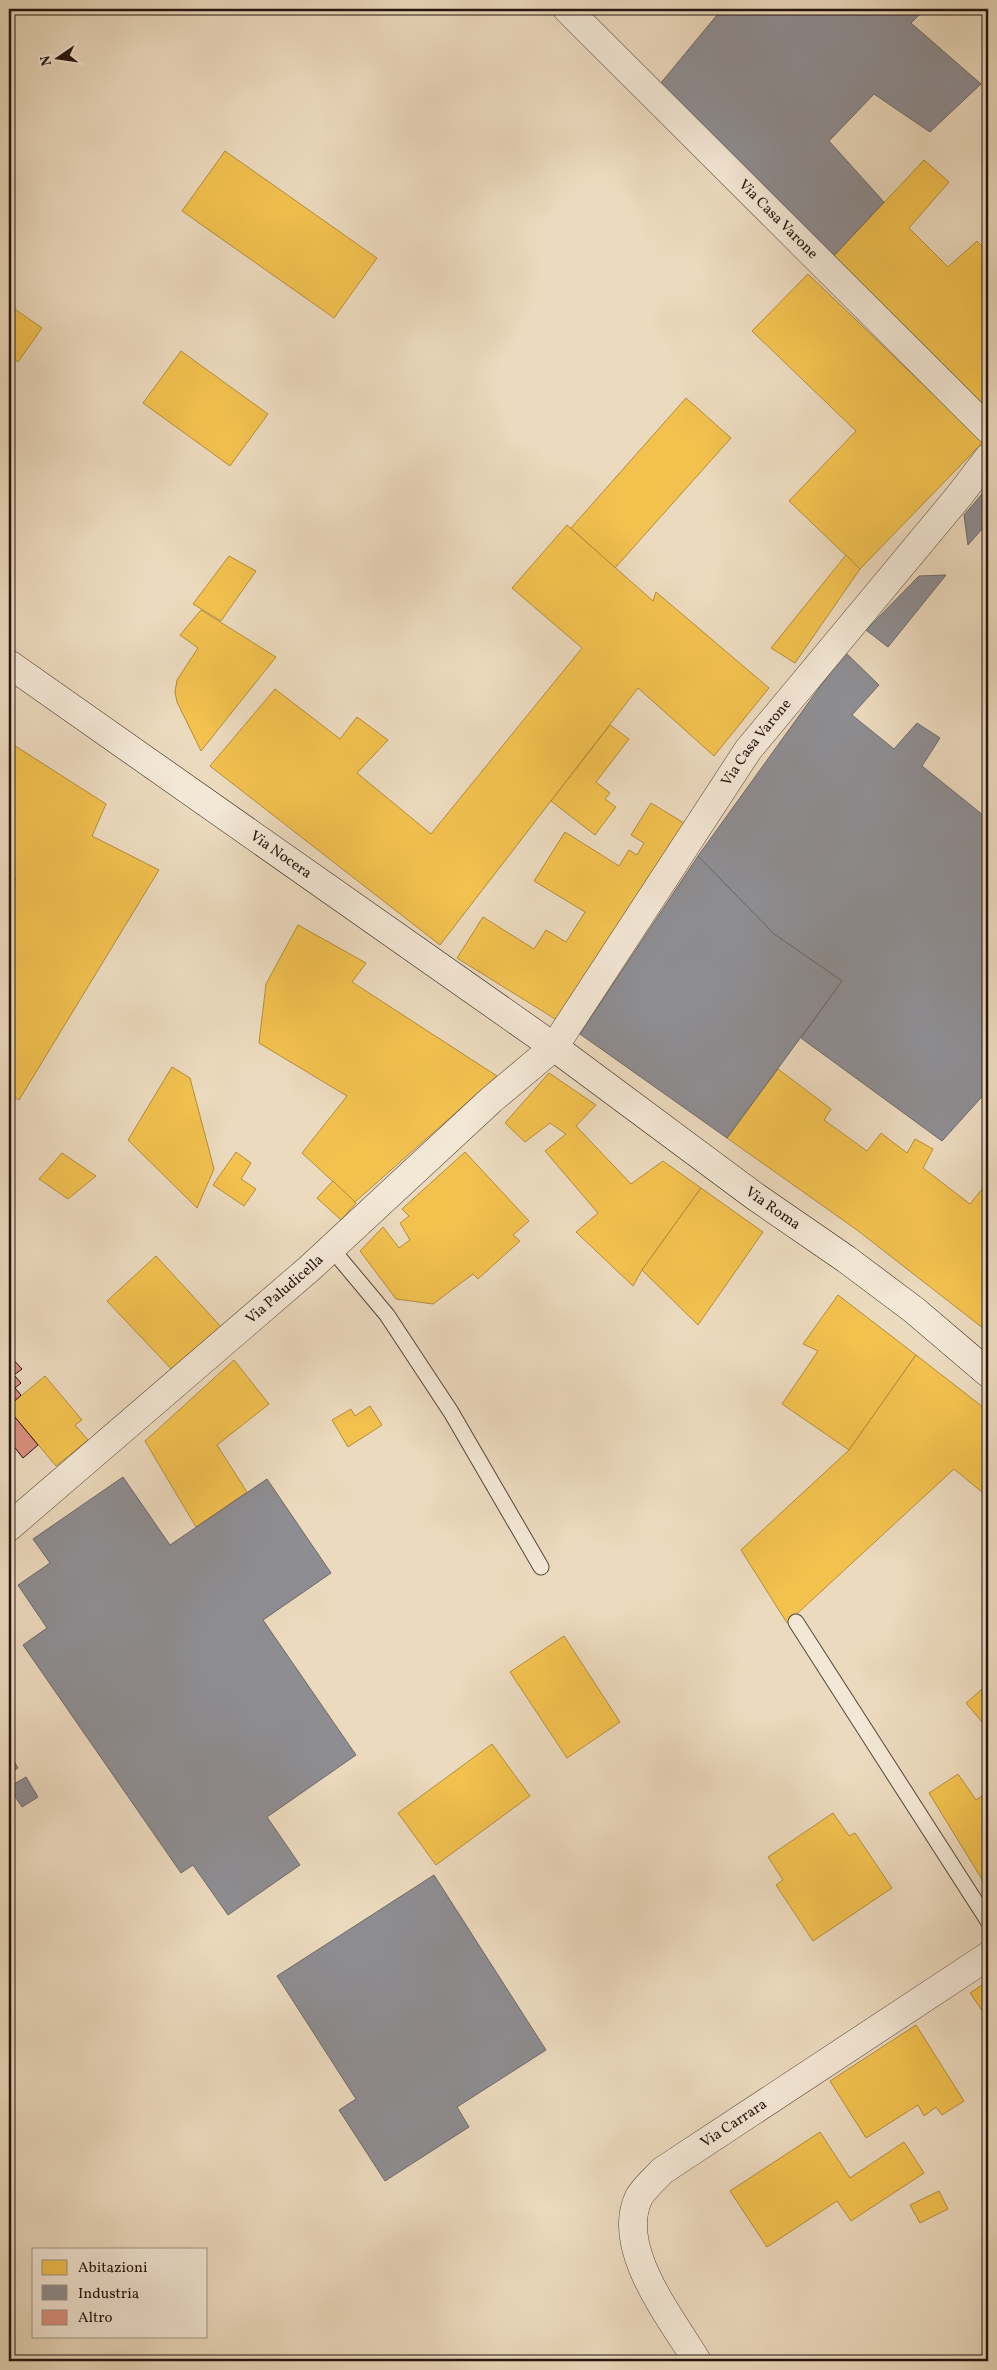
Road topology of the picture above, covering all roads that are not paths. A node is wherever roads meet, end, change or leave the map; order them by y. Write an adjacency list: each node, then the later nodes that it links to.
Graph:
1 (567, 9): 2 (street, Via Casa Varone)
2 (988, 429)
3 (988, 458): 5 (street, Via Casa Varone)
4 (9, 664): 5 (street, Via Nocera)
5 (554, 1047): 6 (street, Via Paludicella); 7 (street, Via Roma)
6 (331, 1248): 8 (street, Via Paludicella); 9 (lane)
7 (988, 1373)
8 (9, 1527)
9 (541, 1567)
10 (796, 1622): 11 (lane)
11 (988, 1921)
12 (988, 1956): 13 (street, Via Carrara)
13 (697, 2361)

